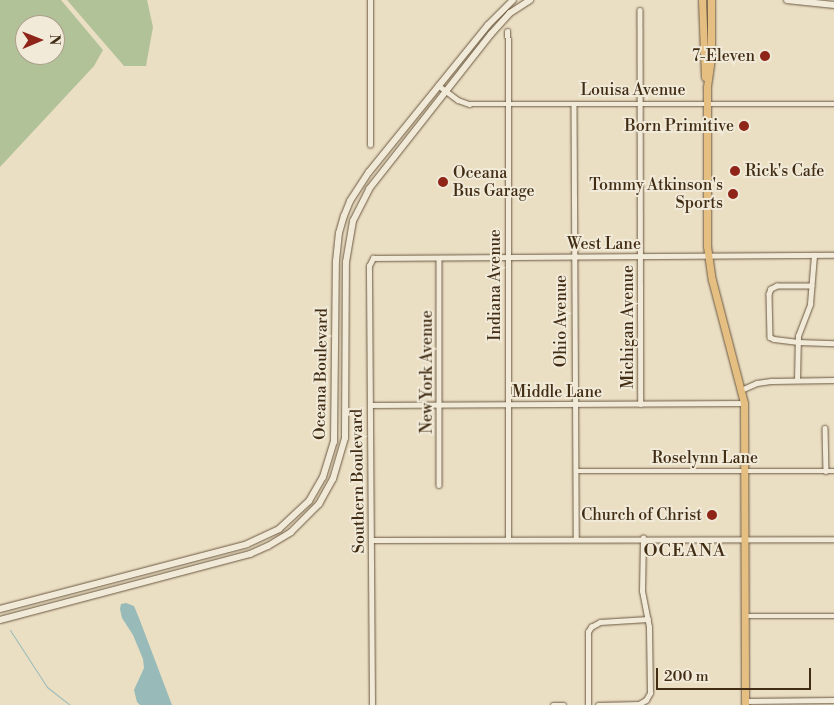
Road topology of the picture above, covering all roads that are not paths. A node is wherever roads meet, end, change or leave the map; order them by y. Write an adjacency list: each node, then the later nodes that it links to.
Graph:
1 (370, 0): 18 (street)
2 (513, 0): 10 (main road, Oceana Boulevard)
3 (530, 0): 12 (main road, Oceana Boulevard)
4 (702, 0): 11 (main road)
5 (711, 0): 11 (main road)
6 (787, 0): 7 (main road)
7 (834, 5)
8 (640, 10): 15 (street, Michigan Avenue)
9 (508, 31): 13 (street, Indiana Avenue)
10 (438, 85): 12 (street, Louisa Avenue); 45 (main road, Oceana Boulevard)
11 (707, 88): 16 (main road)
12 (446, 92): 13 (street, Louisa Avenue); 46 (main road, Oceana Boulevard)
13 (508, 104): 14 (street, Louisa Avenue); 26 (street, Indiana Avenue)
14 (574, 104): 15 (street, Louisa Avenue); 23 (street, Ohio Avenue)
15 (639, 104): 16 (street, Louisa Avenue); 22 (street, Michigan Avenue)
16 (707, 104): 17 (street, Louisa Avenue); 19 (main road)
17 (834, 104)
18 (370, 144)
19 (708, 255): 20 (street, West Lane); 22 (street, West Lane); 32 (main road)
20 (814, 255): 21 (street, West Lane); 27 (street)
21 (834, 255)
22 (641, 256): 23 (street, West Lane); 36 (street, Michigan Avenue)
23 (574, 257): 26 (street, West Lane); 35 (street, Ohio Avenue)
24 (373, 258): 25 (street, West Lane); 37 (street, Southern Boulevard)
25 (439, 258): 26 (street, West Lane); 38 (street, New York Avenue)
26 (507, 258): 34 (street, Indiana Avenue)
27 (812, 286): 28 (street); 28 (street)
28 (798, 342): 29 (street); 30 (street)
29 (834, 343)
30 (797, 380): 31 (street); 32 (street)
31 (834, 380)
32 (741, 390): 33 (main road)
33 (744, 403): 36 (street, Middle Lane); 41 (main road)
34 (508, 404): 35 (street, Middle Lane); 38 (street, Middle Lane); 49 (street, Indiana Avenue)
35 (574, 404): 36 (street, Middle Lane); 40 (street, Ohio Avenue)
36 (641, 404)
37 (370, 405): 38 (street, Middle Lane); 52 (street, Southern Boulevard)
38 (440, 405): 44 (street, New York Avenue)
39 (825, 428): 42 (street)
40 (576, 471): 41 (street, Roselynn Lane); 50 (street, Ohio Avenue)
41 (744, 471): 42 (street, Roselynn Lane); 48 (main road)
42 (826, 471): 43 (street, Roselynn Lane)
43 (834, 471)
44 (439, 485)
45 (300, 511): 46 (main road); 53 (main road, Oceana Boulevard)
46 (307, 518): 54 (main road, Oceana Boulevard)
47 (643, 538): 48 (street); 50 (street); 58 (street)
48 (745, 538): 51 (street); 56 (main road)
49 (509, 539): 50 (street); 52 (street)
50 (576, 539)
51 (834, 539)
52 (371, 540): 62 (street, Southern Boulevard)
53 (141, 572): 54 (main road); 55 (main road, Oceana Boulevard)
54 (143, 582): 59 (main road)
55 (0, 609)
56 (745, 616): 57 (street); 61 (main road)
57 (834, 616)
58 (648, 619): 65 (street); 66 (street)
59 (0, 620)
60 (834, 700): 61 (street)
61 (745, 703)
62 (372, 705)
63 (553, 705): 64 (street)
64 (564, 705)
65 (588, 705)
66 (598, 705)

